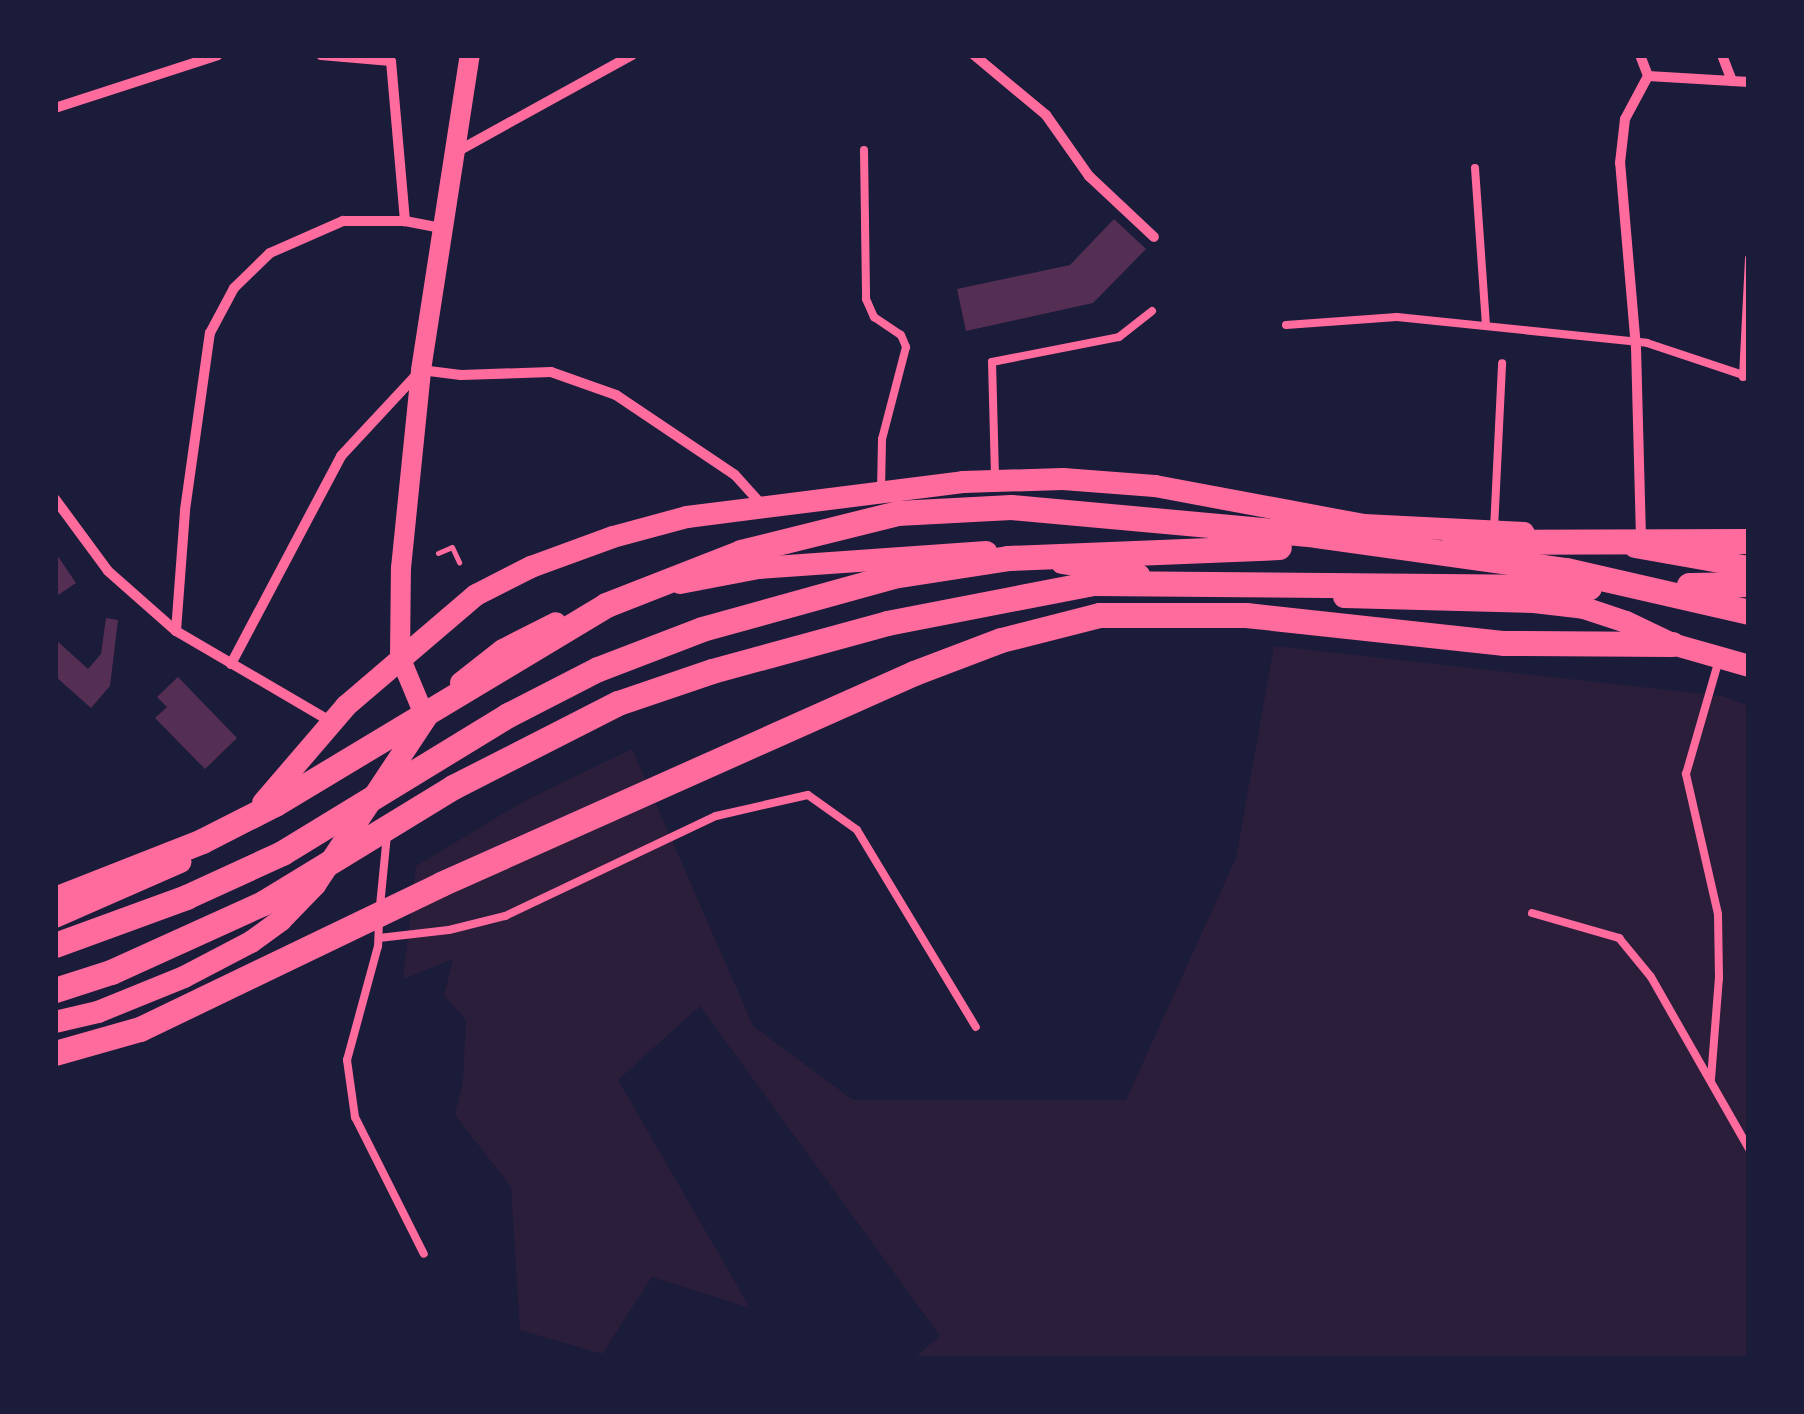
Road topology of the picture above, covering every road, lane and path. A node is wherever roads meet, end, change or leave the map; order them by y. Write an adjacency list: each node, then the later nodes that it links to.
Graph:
1 (218, 55): 11 (street)
2 (320, 55): 15 (street)
3 (470, 55): 13 (main road)
4 (632, 55): 13 (street)
5 (974, 55): 17 (street)
6 (1640, 55): 8 (street)
7 (1722, 55): 9 (street)
8 (1648, 76): 9 (street); 22 (street)
9 (1732, 81): 10 (street)
10 (1749, 82)
11 (55, 108)
12 (864, 150): 27 (lane)
13 (456, 152): 16 (main road)
14 (1475, 168): 21 (lane)
15 (404, 222): 16 (street); 40 (street)
16 (442, 228): 24 (main road)
17 (1154, 237)
18 (1749, 258): 25 (lane)
19 (1152, 311): 26 (lane)
20 (1286, 326): 21 (lane)
21 (1486, 326): 22 (lane)
22 (1636, 345): 25 (lane); 32 (street)
23 (1502, 363): 30 (lane)
24 (421, 370): 29 (street); 43 (main road); 44 (street)
25 (1746, 377)
26 (995, 481): 27 (main road); 30 (main road)
27 (880, 492): 29 (main road)
28 (55, 499): 40 (street)
29 (764, 507): 43 (main road)
30 (1494, 529): 32 (main road)
31 (1749, 541): 53 (highway)
32 (1641, 548): 34 (main road)
33 (438, 553): 35 (path)
34 (1683, 559): 36 (main road); 38 (main road)
35 (460, 562)
36 (1749, 567)
37 (1749, 584): 54 (highway)
38 (1749, 604)
39 (1749, 612): 49 (highway)
40 (176, 632): 44 (street)
41 (1672, 644): 42 (main road); 46 (main road); 57 (highway)
42 (1720, 656): 45 (main road); 58 (lane)
43 (400, 657): 46 (main road); 47 (main road)
44 (231, 664): 47 (street)
45 (1749, 666)
46 (425, 718): 48 (main road)
47 (333, 723): 51 (main road)
48 (394, 766): 52 (lane); 55 (main road)
49 (55, 899)
50 (1532, 912): 58 (lane)
51 (55, 917)
52 (378, 938): 56 (lane); 60 (lane)
53 (55, 945)
54 (55, 990)
55 (55, 1022)
56 (976, 1027)
57 (55, 1053)
58 (1710, 1080): 59 (lane)
59 (1749, 1149)
60 (424, 1254)

